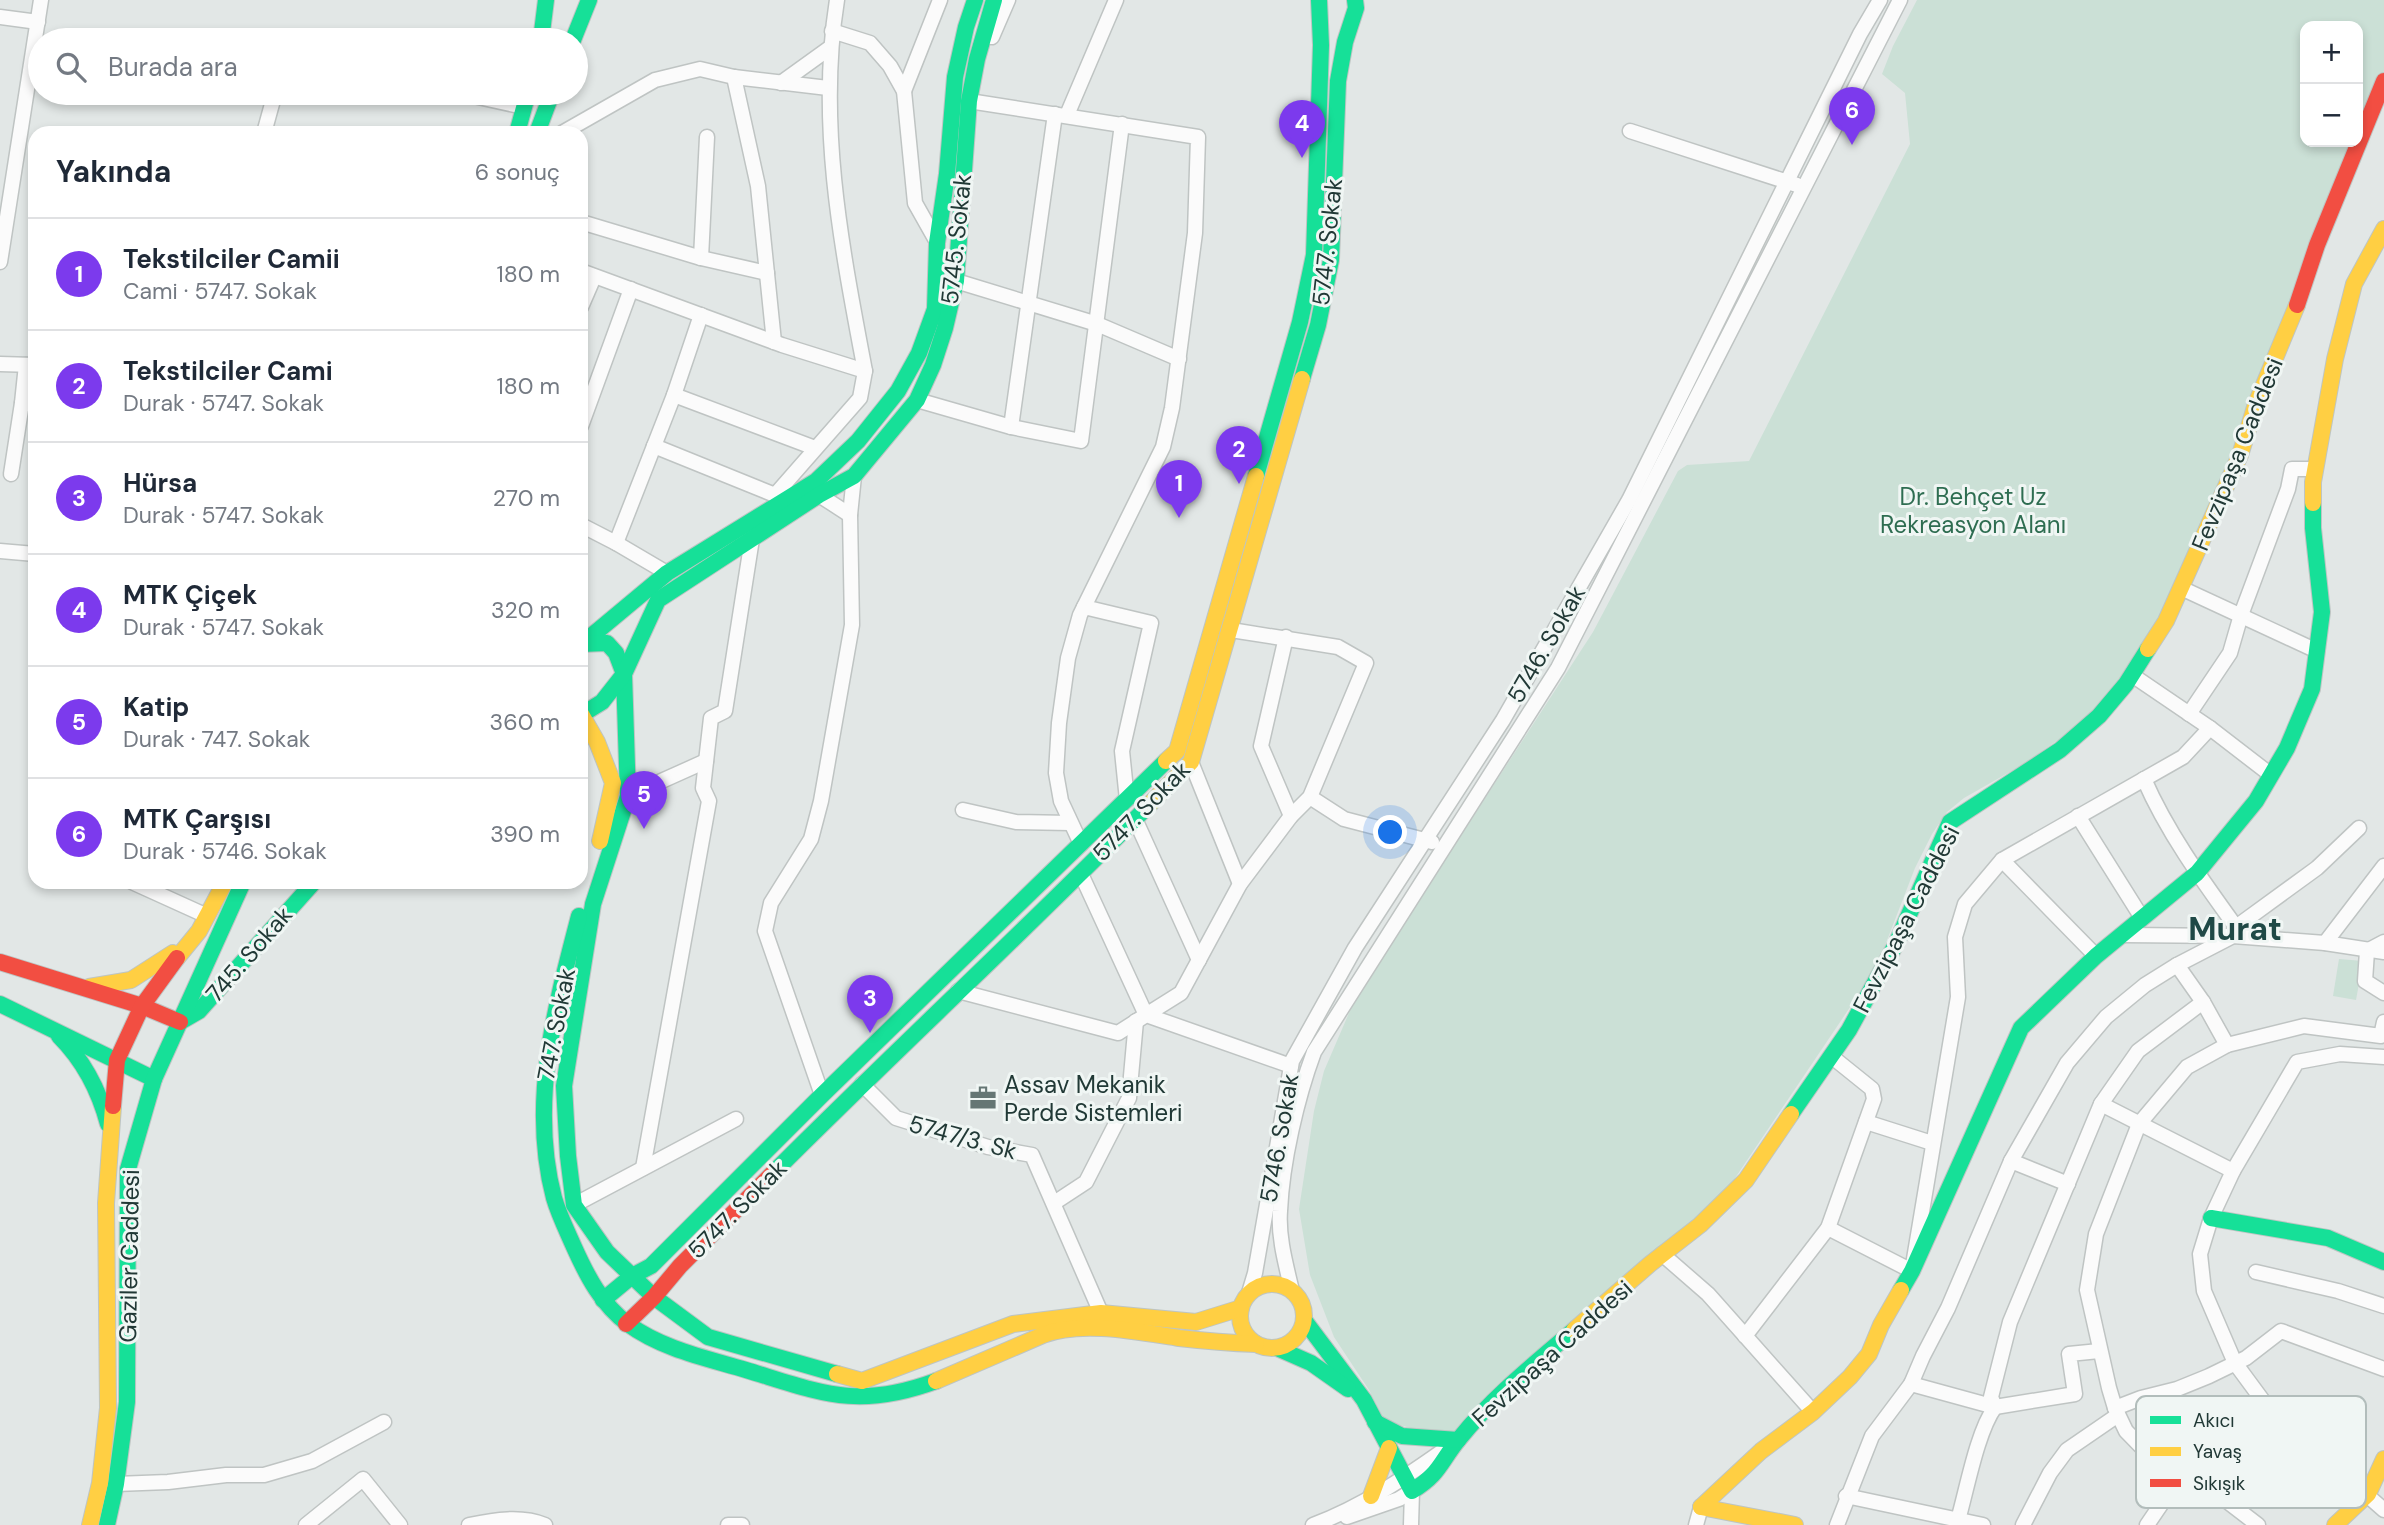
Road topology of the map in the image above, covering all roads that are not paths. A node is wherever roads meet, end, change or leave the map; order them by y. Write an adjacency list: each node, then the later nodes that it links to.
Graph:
1 (41, 0): 15 (street)
2 (546, 0): 17 (main road)
3 (589, 0): 18 (main road)
4 (837, 0): 19 (street)
5 (940, 0): 27 (street)
6 (975, 0): 45 (main road, 5745. Sokak)
7 (994, 0): 21 (main road, 5745. Sokak)
8 (1008, 0): 21 (street)
9 (1116, 0): 32 (street)
10 (1319, 0): 99 (main road, 5747. Sokak)
11 (1355, 0): 82 (main road, 5747. Sokak)
12 (1880, 0): 41 (street, 5746. Sokak)
13 (1900, 0): 42 (street, 5746. Sokak)
14 (0, 17): 15 (street)
15 (38, 22): 16 (street)
16 (38, 28)
17 (542, 28)
18 (578, 28)
19 (832, 31): 20 (street); 27 (street)
20 (831, 47): 24 (street); 26 (street)
21 (977, 59): 28 (main road, 5745. Sokak)
22 (734, 77): 24 (street); 37 (street); 48 (street)
23 (2384, 81): 79 (main road, Fevzipaşa Caddesi)
24 (781, 83): 26 (street)
25 (28, 84): 40 (street)
26 (828, 88): 59 (street)
27 (904, 91): 45 (street)
28 (970, 101): 32 (street); 50 (main road, 5745. Sokak)
29 (272, 105): 34 (street)
30 (525, 105): 35 (main road)
31 (548, 105): 36 (main road)
32 (1061, 115): 33 (street); 52 (street)
33 (1122, 124): 54 (street); 56 (street)
34 (266, 126)
35 (519, 126)
36 (540, 126)
37 (574, 126)
38 (1630, 131): 41 (street)
39 (707, 137): 46 (street)
40 (6, 180): 47 (street)
41 (1788, 183): 42 (street); 106 (street, 5746. Sokak)
42 (1805, 187): 108 (street, 5746. Sokak)
43 (588, 224): 46 (street)
44 (2384, 229): 67 (main road)
45 (937, 243): 71 (main road, 5745. Sokak)
46 (701, 257): 48 (street)
47 (0, 262)
48 (767, 273): 55 (street)
49 (588, 274): 51 (street)
50 (956, 281): 52 (street); 61 (main road, 5745. Sokak)
51 (631, 289): 53 (street); 63 (street)
52 (1029, 303): 54 (street); 64 (street)
53 (701, 315): 55 (street); 60 (street)
54 (1097, 324): 56 (street); 64 (street)
55 (774, 342): 59 (street)
56 (1179, 359): 80 (street)
57 (0, 364): 58 (street)
58 (28, 365)
59 (865, 371): 66 (street)
60 (674, 395): 65 (street); 66 (street)
61 (917, 400): 64 (street); 69 (main road, 5745. Sokak)
62 (28, 404): 68 (street)
63 (588, 407)
64 (1012, 427)
65 (654, 446): 71 (street); 75 (street)
66 (815, 448): 71 (street)
67 (2315, 469): 81 (street); 86 (main road)
68 (11, 474)
69 (854, 476): 70 (main road, 5745. Sokak); 72 (street)
70 (819, 495): 72 (street); 74 (main road, 5745. Sokak)
71 (777, 498): 78 (main road, 5745. Sokak)
72 (850, 515): 150 (street)
73 (588, 529): 75 (street)
74 (752, 539): 87 (main road, 5745. Sokak); 93 (street)
75 (616, 543): 78 (street)
76 (0, 551): 77 (street)
77 (28, 553)
78 (667, 573): 84 (main road, 5745. Sokak)
79 (2181, 588): 81 (street); 88 (main road, Fevzipaşa Caddesi)
80 (1084, 607): 99 (street); 104 (street)
81 (2241, 615): 86 (street); 90 (street)
82 (1231, 629): 83 (street); 94 (main road, 5747. Sokak)
83 (1286, 637): 98 (street); 101 (street)
84 (588, 639)
85 (588, 644): 87 (main road)
86 (2317, 651): 95 (main road)
87 (624, 674): 89 (main road); 97 (main road, 747. Sokak)
88 (2132, 675): 90 (street); 144 (main road, Fevzipaşa Caddesi)
89 (588, 710)
90 (2189, 714): 92 (street)
91 (588, 726): 114 (main road, 747. Sokak)
92 (2210, 728): 95 (street); 96 (street)
93 (706, 761): 97 (street); 158 (street)
94 (1191, 762): 103 (main road, 5747. Sokak); 113 (street)
95 (2271, 775): 111 (main road)
96 (2144, 779): 102 (street); 111 (street)
97 (628, 796): 162 (main road, 747. Sokak)
98 (1310, 797): 101 (street); 106 (street)
99 (1127, 800): 107 (main road, 5747. Sokak)
100 (963, 810): 104 (street)
101 (1291, 816): 113 (street)
102 (2078, 816): 109 (street); 121 (street)
103 (1135, 819): 112 (main road, 5747. Sokak); 130 (street)
104 (1070, 823): 107 (street)
105 (2359, 828): 123 (street)
106 (1425, 839): 108 (street); 147 (street, 5746. Sokak)
107 (1081, 844): 150 (main road, 5747. Sokak)
108 (1444, 848): 170 (street, 5746. Sokak)
109 (2002, 860): 129 (street); 156 (street)
110 (2384, 866): 126 (street)
111 (2197, 873): 121 (main road); 123 (street)
112 (1081, 874): 134 (main road, 5747. Sokak); 139 (street)
113 (1240, 884): 130 (street)
114 (588, 888)
115 (147, 889): 120 (street)
116 (221, 889): 120 (main road)
117 (240, 889): 140 (main road, Gaziler Caddesi)
118 (307, 889): 140 (main road, 745. Sokak)
119 (588, 889): 172 (main road, 747. Sokak)
120 (207, 916): 122 (main road)
121 (2141, 918): 124 (main road)
122 (199, 931): 133 (main road); 138 (main road)
123 (2235, 931): 124 (street); 126 (street); 132 (street)
124 (2124, 935): 129 (main road)
125 (2384, 942): 127 (street)
126 (2325, 943): 127 (street)
127 (2367, 951): 128 (street); 135 (street)
128 (2384, 952)
129 (2096, 956): 167 (main road)
130 (1199, 960): 139 (street)
131 (0, 962): 133 (main road)
132 (2177, 965): 136 (street); 157 (street)
133 (80, 988): 138 (main road)
134 (958, 991): 139 (street); 149 (main road, 5747. Sokak)
135 (2384, 993)
136 (2203, 1003): 143 (street); 151 (street)
137 (0, 1004): 142 (main road)
138 (142, 1006): 140 (main road); 146 (main road)
139 (1141, 1018): 147 (street); 161 (street)
140 (180, 1022): 148 (main road, Gaziler Caddesi)
141 (2384, 1022): 143 (street)
142 (47, 1025): 146 (main road); 155 (main road)
143 (2227, 1045): 154 (street)
144 (1831, 1056): 153 (street); 165 (main road, Fevzipaşa Caddesi)
145 (2384, 1057): 159 (street)
146 (117, 1060): 148 (main road); 155 (main road, Gaziler Caddesi)
147 (1291, 1066): 173 (street, 5746. Sokak)
148 (154, 1079): 198 (main road, Gaziler Caddesi)
149 (862, 1084): 161 (street, 5747/3. Sk); 171 (main road, 5747. Sokak)
150 (822, 1095): 169 (main road, 5747. Sokak)
151 (2101, 1104): 154 (street); 160 (street)
152 (736, 1119): 158 (street)
153 (1866, 1122): 156 (street); 164 (street)
154 (2139, 1124): 159 (street); 181 (street)
155 (111, 1141): 211 (main road, Gaziler Caddesi)
156 (1932, 1143): 167 (street)
157 (2011, 1161): 160 (street); 184 (street)
158 (643, 1168): 162 (street)
159 (2234, 1171): 163 (street)
160 (2068, 1184): 189 (street)
161 (1054, 1203): 175 (street, 5747/3. Sk)
162 (574, 1205): 169 (main road, 747. Sokak)
163 (2211, 1218): 166 (main road); 182 (street)
164 (1828, 1228): 167 (street); 178 (street)
165 (1662, 1254): 178 (street); 194 (main road, Fevzipaşa Caddesi)
166 (2384, 1262)
167 (1912, 1271): 190 (main road)
168 (2256, 1272): 174 (street)
169 (632, 1276): 171 (main road, 747. Sokak); 172 (main road, 5747. Sokak)
170 (1292, 1291): 173 (main road); 176 (main road)
171 (654, 1297): 175 (main road, 747. Sokak); 177 (main road, 5747. Sokak)
172 (603, 1300): 177 (main road, 747. Sokak)
173 (1245, 1301): 175 (main road, 747. Sokak); 179 (main road)
174 (2384, 1306)
175 (1101, 1313)
176 (1304, 1320): 180 (main road); 187 (main road)
177 (626, 1324): 179 (main road, 747. Sokak)
178 (1745, 1336): 190 (street)
179 (1256, 1345): 180 (main road)
180 (1277, 1349): 187 (main road)
181 (2099, 1351): 189 (street); 191 (street)
182 (2235, 1363): 183 (street); 185 (street); 186 (street)
183 (2384, 1370)
184 (1911, 1384): 189 (street); 202 (street)
185 (2149, 1396)
186 (2259, 1396)
187 (1364, 1400): 193 (main road)
188 (2136, 1401): 191 (street)
189 (1995, 1407): 208 (street)
190 (1813, 1412): 203 (main road)
191 (2116, 1412): 195 (street); 224 (street)
192 (384, 1422): 198 (street)
193 (1376, 1422): 194 (main road); 196 (main road)
194 (1458, 1440): 199 (main road, Fevzipaşa Caddesi)
195 (2136, 1442)
196 (1389, 1448): 199 (main road); 201 (main road)
197 (2384, 1459): 200 (main road)
198 (116, 1484): 212 (main road, Gaziler Caddesi)
199 (1408, 1484): 201 (street); 210 (street); 219 (street)
200 (2368, 1494): 207 (street)
201 (1371, 1496): 210 (street)
202 (1846, 1496): 208 (street); 222 (street)
203 (1701, 1507): 209 (main road); 220 (street)
204 (2159, 1508): 225 (street)
205 (2236, 1508): 226 (street)
206 (2353, 1508): 227 (main road)
207 (2384, 1510)
208 (1958, 1520): 223 (street)
209 (1775, 1522): 221 (main road)
210 (1317, 1523)
211 (90, 1525)
212 (107, 1525)
213 (306, 1525): 214 (street)
214 (400, 1525)
215 (469, 1525): 216 (street)
216 (545, 1525)
217 (728, 1525): 218 (street)
218 (741, 1525)
219 (1410, 1525)
220 (1696, 1525)
221 (1795, 1525)
222 (1837, 1525)
223 (1983, 1525)
224 (2023, 1525)
225 (2147, 1525)
226 (2258, 1525)
227 (2334, 1525)

